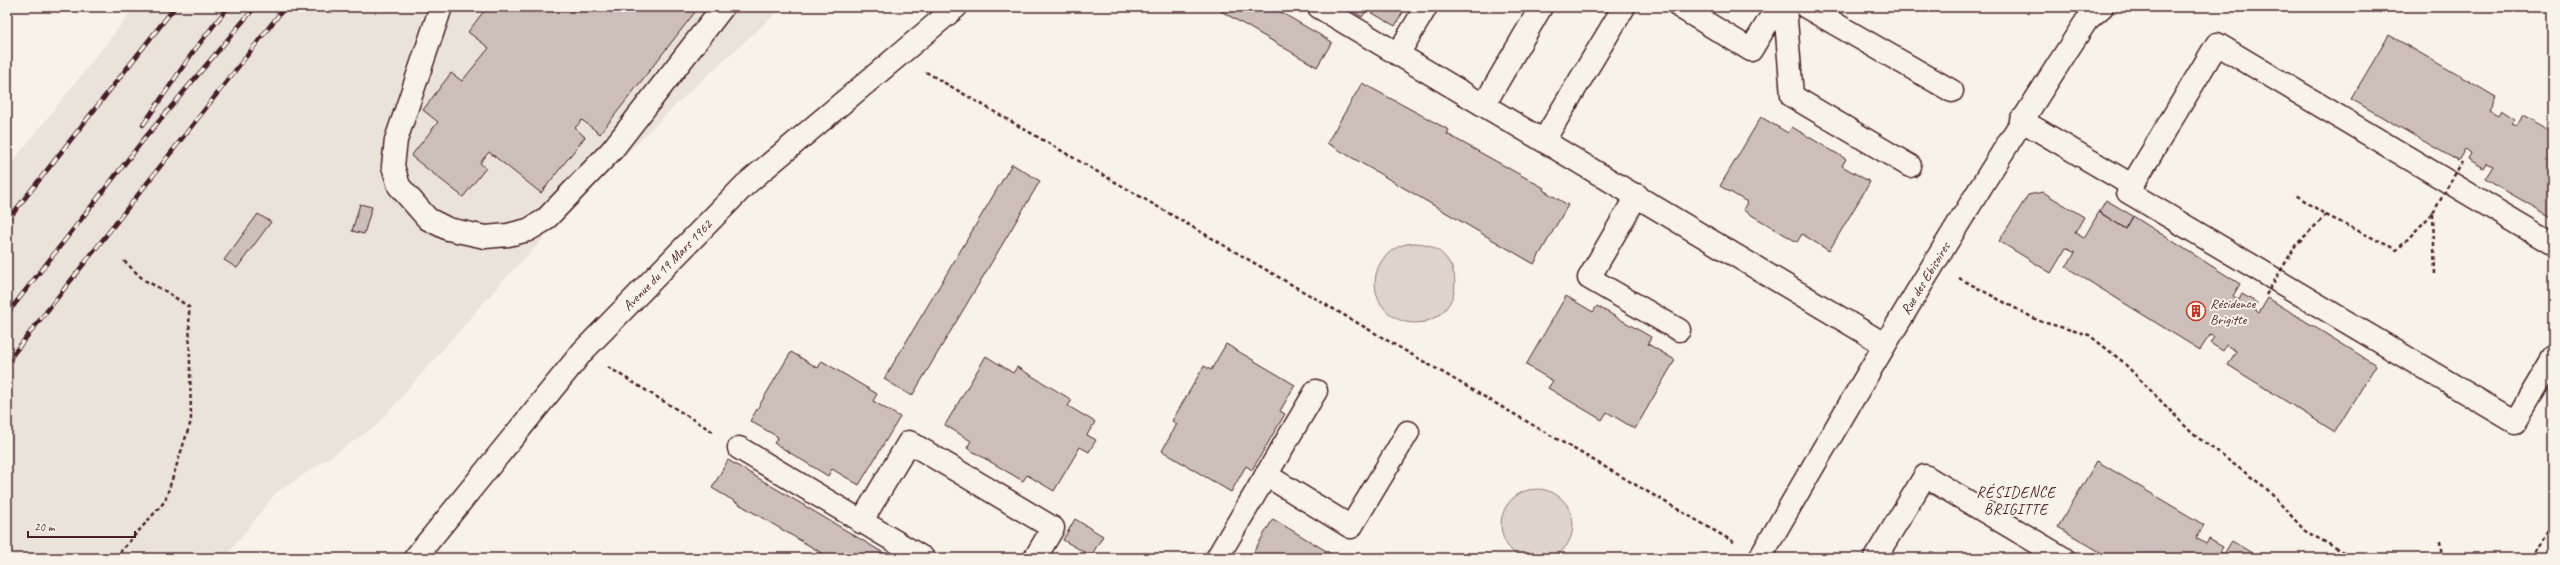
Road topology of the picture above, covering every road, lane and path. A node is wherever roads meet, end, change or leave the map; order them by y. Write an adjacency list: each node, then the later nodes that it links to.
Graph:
1 (441, 7): 2 (main road)
2 (723, 7)
3 (956, 7): 14 (main road, Avenue du 19 Mars 1962)
4 (1318, 7): 13 (main road)
5 (1426, 7): 13 (main road)
6 (1541, 7): 16 (main road)
7 (1624, 7): 18 (main road)
8 (1680, 7): 9 (main road)
9 (1777, 7)
10 (1785, 7): 20 (main road)
11 (1806, 7): 15 (main road)
12 (2102, 7): 17 (main road, Rue des Ebisoires)
13 (1398, 54): 16 (main road)
14 (897, 55): 34 (main road, Avenue du 19 Mars 1962); 43 (path)
15 (1952, 91)
16 (1484, 105): 18 (main road)
17 (2022, 120): 22 (main road); 29 (main road, Rue des Ebisoires)
18 (1544, 140): 23 (main road)
19 (2462, 162): 21 (path, bridge)
20 (1910, 166)
21 (2449, 182): 22 (main road); 25 (path, bridge); 27 (main road)
22 (2133, 186): 31 (main road)
23 (1637, 195): 32 (main road); 33 (main road)
24 (2296, 195): 26 (path)
25 (2433, 213): 26 (path); 30 (path)
26 (2326, 214): 31 (path, bridge)
27 (2553, 244)
28 (124, 261): 44 (path)
29 (1934, 264): 33 (main road, Rue des Ebisoires); 52 (path)
30 (2435, 275)
31 (2271, 288): 35 (main road)
32 (1679, 330)
33 (1884, 344): 49 (main road, Rue des Ebisoires)
34 (583, 351): 38 (path); 45 (main road, Avenue du 19 Mars 1962)
35 (2553, 358)
36 (1316, 391): 39 (main road)
37 (1408, 432): 39 (main road)
38 (739, 448): 41 (main road)
39 (1266, 476): 48 (main road)
40 (2553, 521): 54 (path)
41 (861, 522): 46 (main road); 47 (main road)
42 (2440, 541): 53 (path)
43 (1738, 544)
44 (115, 558)
45 (415, 558)
46 (923, 558)
47 (1035, 558)
48 (1217, 558)
49 (1760, 558)
50 (1875, 558): 51 (main road)
51 (2063, 558)
52 (2354, 558)
53 (2442, 558)
54 (2532, 558)

